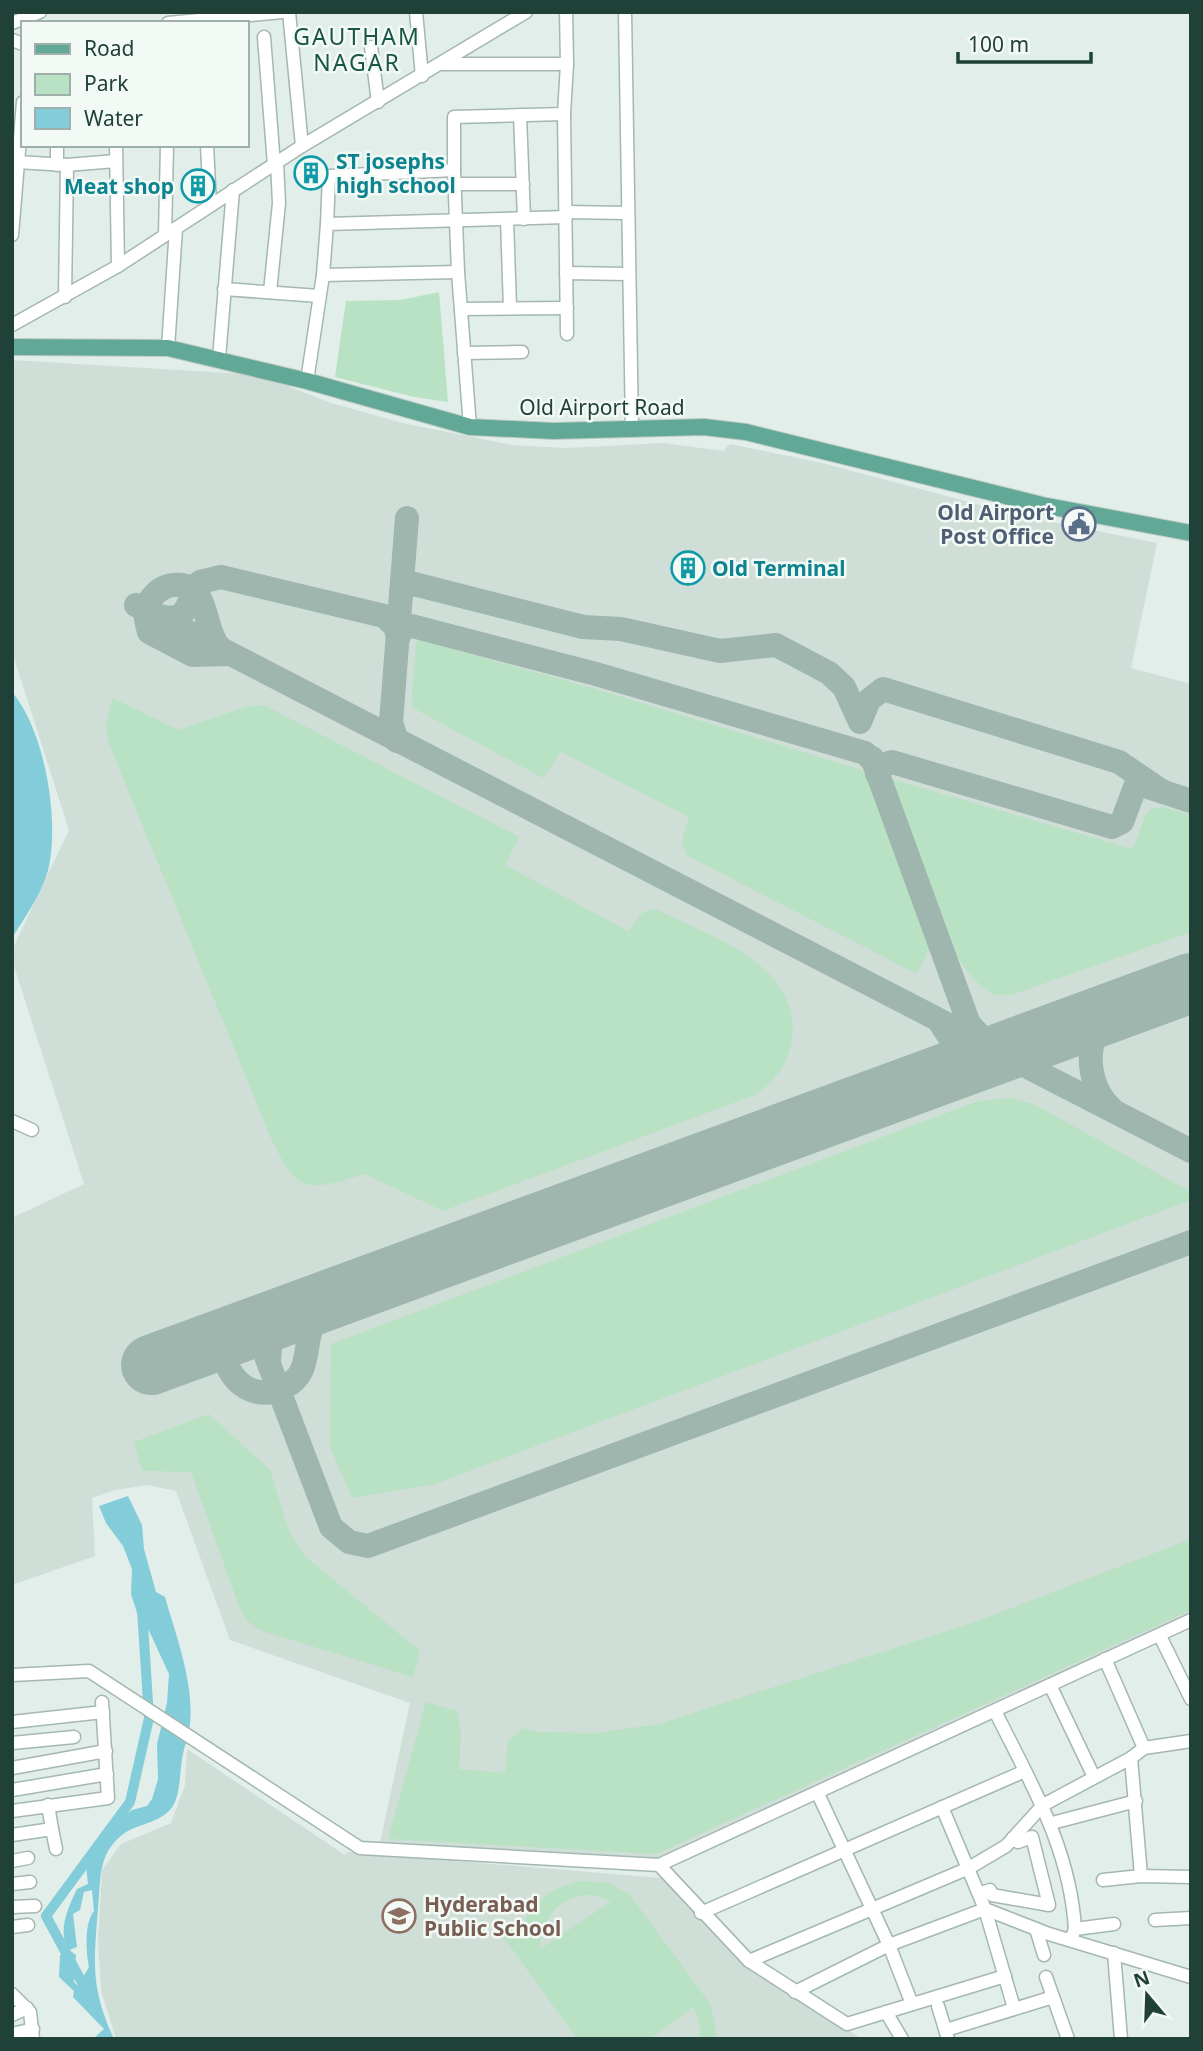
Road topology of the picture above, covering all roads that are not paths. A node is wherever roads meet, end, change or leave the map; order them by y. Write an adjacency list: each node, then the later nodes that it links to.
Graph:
1 (40, 12): 9 (street)
2 (282, 12): 8 (street)
3 (289, 12): 19 (street)
4 (416, 12): 14 (street)
5 (526, 12): 12 (street)
6 (566, 12): 13 (street)
7 (625, 12): 33 (street)
8 (187, 21)
9 (12, 23)
10 (264, 37): 26 (street)
11 (371, 47): 15 (street)
12 (442, 64): 13 (street); 14 (street)
13 (567, 64): 16 (street)
14 (422, 76): 15 (street)
15 (378, 103): 19 (street)
16 (564, 114): 17 (street); 34 (street)
17 (520, 115): 28 (street); 30 (street)
18 (21, 117): 24 (street)
19 (302, 146): 26 (street)
20 (58, 147): 27 (street)
21 (116, 147): 25 (street)
22 (167, 147): 39 (street)
23 (207, 147): 32 (street)
24 (16, 154): 27 (street); 40 (street)
25 (116, 161): 27 (street); 41 (street)
26 (276, 164): 31 (street); 47 (street)
27 (62, 165): 49 (street)
28 (454, 170): 29 (street); 38 (street)
29 (454, 184): 30 (street); 37 (street)
30 (523, 184): 36 (street)
31 (233, 190): 32 (street); 46 (street)
32 (210, 205): 39 (street)
33 (627, 213): 34 (street); 44 (street)
34 (566, 214): 36 (street); 43 (street)
35 (507, 219): 36 (street); 37 (street); 50 (street)
36 (524, 219)
37 (455, 222): 38 (street); 42 (street)
38 (327, 224): 45 (street)
39 (171, 231): 41 (street); 56 (street)
40 (12, 235)
41 (118, 266): 49 (street)
42 (458, 272): 45 (street); 52 (street)
43 (566, 273): 44 (street); 51 (street)
44 (628, 274): 62 (street)
45 (323, 275): 48 (street)
46 (223, 289): 47 (street); 59 (street)
47 (270, 292): 48 (street)
48 (319, 296): 60 (street)
49 (65, 297): 53 (street)
50 (510, 308): 51 (street); 52 (street)
51 (567, 308): 54 (street)
52 (461, 309): 58 (street)
53 (13, 323)
54 (567, 334)
55 (12, 347): 56 (main road, Old Airport Road)
56 (168, 348): 59 (main road, Old Airport Road)
57 (522, 352): 58 (street)
58 (464, 353): 61 (street)
59 (219, 358): 60 (main road, Old Airport Road)
60 (307, 381): 61 (main road, Old Airport Road)
61 (470, 427): 62 (main road, Old Airport Road)
62 (632, 430): 63 (main road, Old Airport Road)
63 (1191, 533)
64 (12, 1121): 65 (street)
65 (32, 1130)
66 (1191, 1620): 67 (street)
67 (1160, 1636): 68 (street); 71 (street)
68 (1105, 1660): 70 (street); 77 (street)
69 (12, 1675): 100 (street)
70 (1050, 1685): 72 (street); 83 (street)
71 (1191, 1699)
72 (995, 1711): 81 (street); 86 (street)
73 (12, 1722): 78 (street)
74 (74, 1737): 76 (street)
75 (1191, 1741): 77 (street)
76 (12, 1743)
77 (1144, 1748): 79 (street)
78 (106, 1751): 80 (street); 82 (street)
79 (1131, 1758): 83 (street); 87 (street)
80 (12, 1768)
81 (1024, 1770): 89 (street); 90 (street)
82 (107, 1774): 84 (street); 88 (street)
83 (1094, 1777): 89 (street)
84 (48, 1784): 85 (street); 88 (street)
85 (12, 1790)
86 (818, 1794): 97 (street); 100 (street)
87 (1136, 1801): 92 (street); 102 (street)
88 (50, 1805): 91 (street); 93 (street)
89 (1043, 1805): 95 (street); 119 (street)
90 (942, 1807): 97 (street); 101 (street)
91 (12, 1811)
92 (1056, 1822)
93 (52, 1829): 94 (street); 96 (street)
94 (12, 1835)
95 (1013, 1838): 101 (street); 107 (street)
96 (55, 1849)
97 (843, 1850): 110 (street); 112 (street)
98 (28, 1858): 99 (street)
99 (12, 1861)
100 (659, 1865): 112 (street)
101 (969, 1868): 107 (street); 110 (street)
102 (1141, 1876): 103 (street); 104 (street)
103 (1191, 1877)
104 (1103, 1880)
105 (30, 1882): 106 (street)
106 (12, 1884)
107 (979, 1894): 111 (street)
108 (35, 1906): 109 (street)
109 (12, 1907)
110 (871, 1908): 120 (street); 123 (street)
111 (985, 1909): 118 (street); 120 (street); 124 (street)
112 (701, 1913): 123 (street)
113 (1191, 1918): 114 (street)
114 (1155, 1920)
115 (1114, 1924): 119 (street)
116 (28, 1925): 117 (street)
117 (12, 1927)
118 (1036, 1928): 119 (street); 122 (street)
119 (1073, 1934): 121 (street)
120 (889, 1945): 127 (street); 130 (street)
121 (1114, 1953): 126 (street); 141 (street)
122 (1044, 1955)
123 (749, 1961): 127 (street)
124 (1005, 1976): 130 (street); 133 (street)
125 (1046, 1977): 129 (street)
126 (1191, 1977)
127 (795, 1992): 134 (street)
128 (12, 1994): 132 (street)
129 (1053, 1997): 133 (street); 140 (street)
130 (912, 2004): 134 (street)
131 (938, 2006): 138 (street)
132 (27, 2008): 135 (street); 137 (street)
133 (1014, 2008): 138 (street)
134 (886, 2012): 139 (street)
135 (12, 2015)
136 (12, 2034): 137 (street)
137 (33, 2034)
138 (947, 2034)
139 (902, 2039)
140 (1068, 2039)
141 (1121, 2039)

